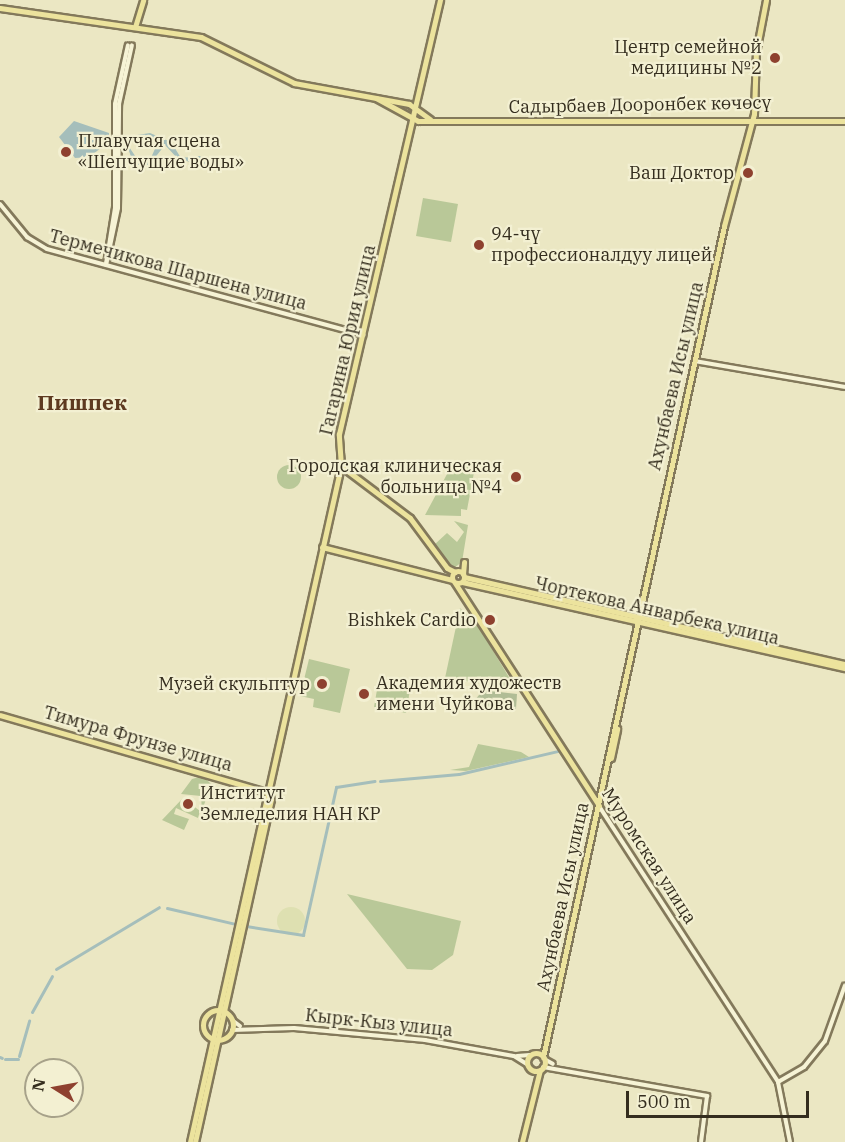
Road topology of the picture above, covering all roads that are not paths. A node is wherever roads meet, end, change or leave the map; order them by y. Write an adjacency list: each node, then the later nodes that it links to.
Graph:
1 (143, 0): 5 (main road)
2 (440, 0): 9 (main road, Гагарина Юрия улица)
3 (766, 0): 11 (main road, Ахунбаева Исы улица)
4 (0, 8): 5 (main road)
5 (135, 27): 7 (main road)
6 (130, 45): 16 (street)
7 (376, 98): 8 (main road); 10 (main road, Садырбаев Дооронбек көчөсү)
8 (409, 104): 9 (main road); 10 (main road)
9 (417, 107): 12 (main road, Гагарина Юрия улица); 13 (main road)
10 (405, 117): 12 (main road, Садырбаев Дооронбек көчөсү)
11 (753, 118): 13 (main road, Садырбаев Дооронбек көчөсү); 14 (main road, Садырбаев Дооронбек көчөсү); 18 (main road, Ахунбаева Исы улица)
12 (415, 120): 13 (main road, Садырбаев Дооронбек көчөсү); 17 (main road, Гагарина Юрия улица)
13 (435, 121)
14 (845, 121)
15 (0, 204): 16 (street, Термечикова Шаршена улица)
16 (106, 265): 17 (street, Термечикова Шаршена улица)
17 (364, 335): 20 (main road, Гагарина Юрия улица)
18 (694, 360): 19 (street); 24 (main road, Ахунбаева Исы улица)
19 (845, 387)
20 (341, 466): 21 (main road, Гагарина Юрия улица); 22 (main road)
21 (322, 547): 22 (main road); 27 (main road, Гагарина Юрия улица)
22 (446, 571): 23 (main road)
23 (459, 578): 24 (main road, Чортекова Анварбека улица); 28 (main road, Муромская улица)
24 (638, 620): 25 (main road, Чортекова Анварбека улица); 28 (main road, Ахунбаева Исы улица)
25 (845, 666)
26 (0, 715): 27 (main road, Тимура Фрунзе улица)
27 (267, 792): 29 (main road, Гагарина Юрия улица)
28 (599, 806): 36 (main road, Ахунбаева Исы улица); 45 (street, Муромская улица)
29 (263, 822): 31 (main road, Гагарина Юрия улица); 31 (main road, Гагарина Юрия улица)
30 (845, 985): 45 (street)
31 (222, 1011): 32 (main road); 35 (main road); 35 (main road)
32 (232, 1020): 33 (street); 34 (main road)
33 (240, 1026): 34 (street); 38 (street, Кырк-Кыз улица)
34 (232, 1030): 35 (main road)
35 (215, 1039): 46 (main road); 47 (main road)
36 (546, 1039): 37 (main road, Ахунбаева Исы улица); 39 (main road, Ахунбаева Исы улица)
37 (533, 1054): 38 (street, Кырк-Кыз улица); 39 (main road); 40 (main road, Ахунбаева Исы улица)
38 (514, 1056): 40 (street, Кырк-Кыз улица)
39 (544, 1058): 41 (street); 42 (main road, Ахунбаева Исы улица)
40 (527, 1064): 43 (main road)
41 (556, 1065): 42 (street); 49 (street)
42 (541, 1069): 43 (main road); 44 (main road)
43 (532, 1070): 44 (main road)
44 (534, 1081): 48 (main road)
45 (778, 1082): 50 (street, Муромская улица)
46 (190, 1142)
47 (195, 1142)
48 (522, 1142)
49 (701, 1142)
50 (790, 1142)

